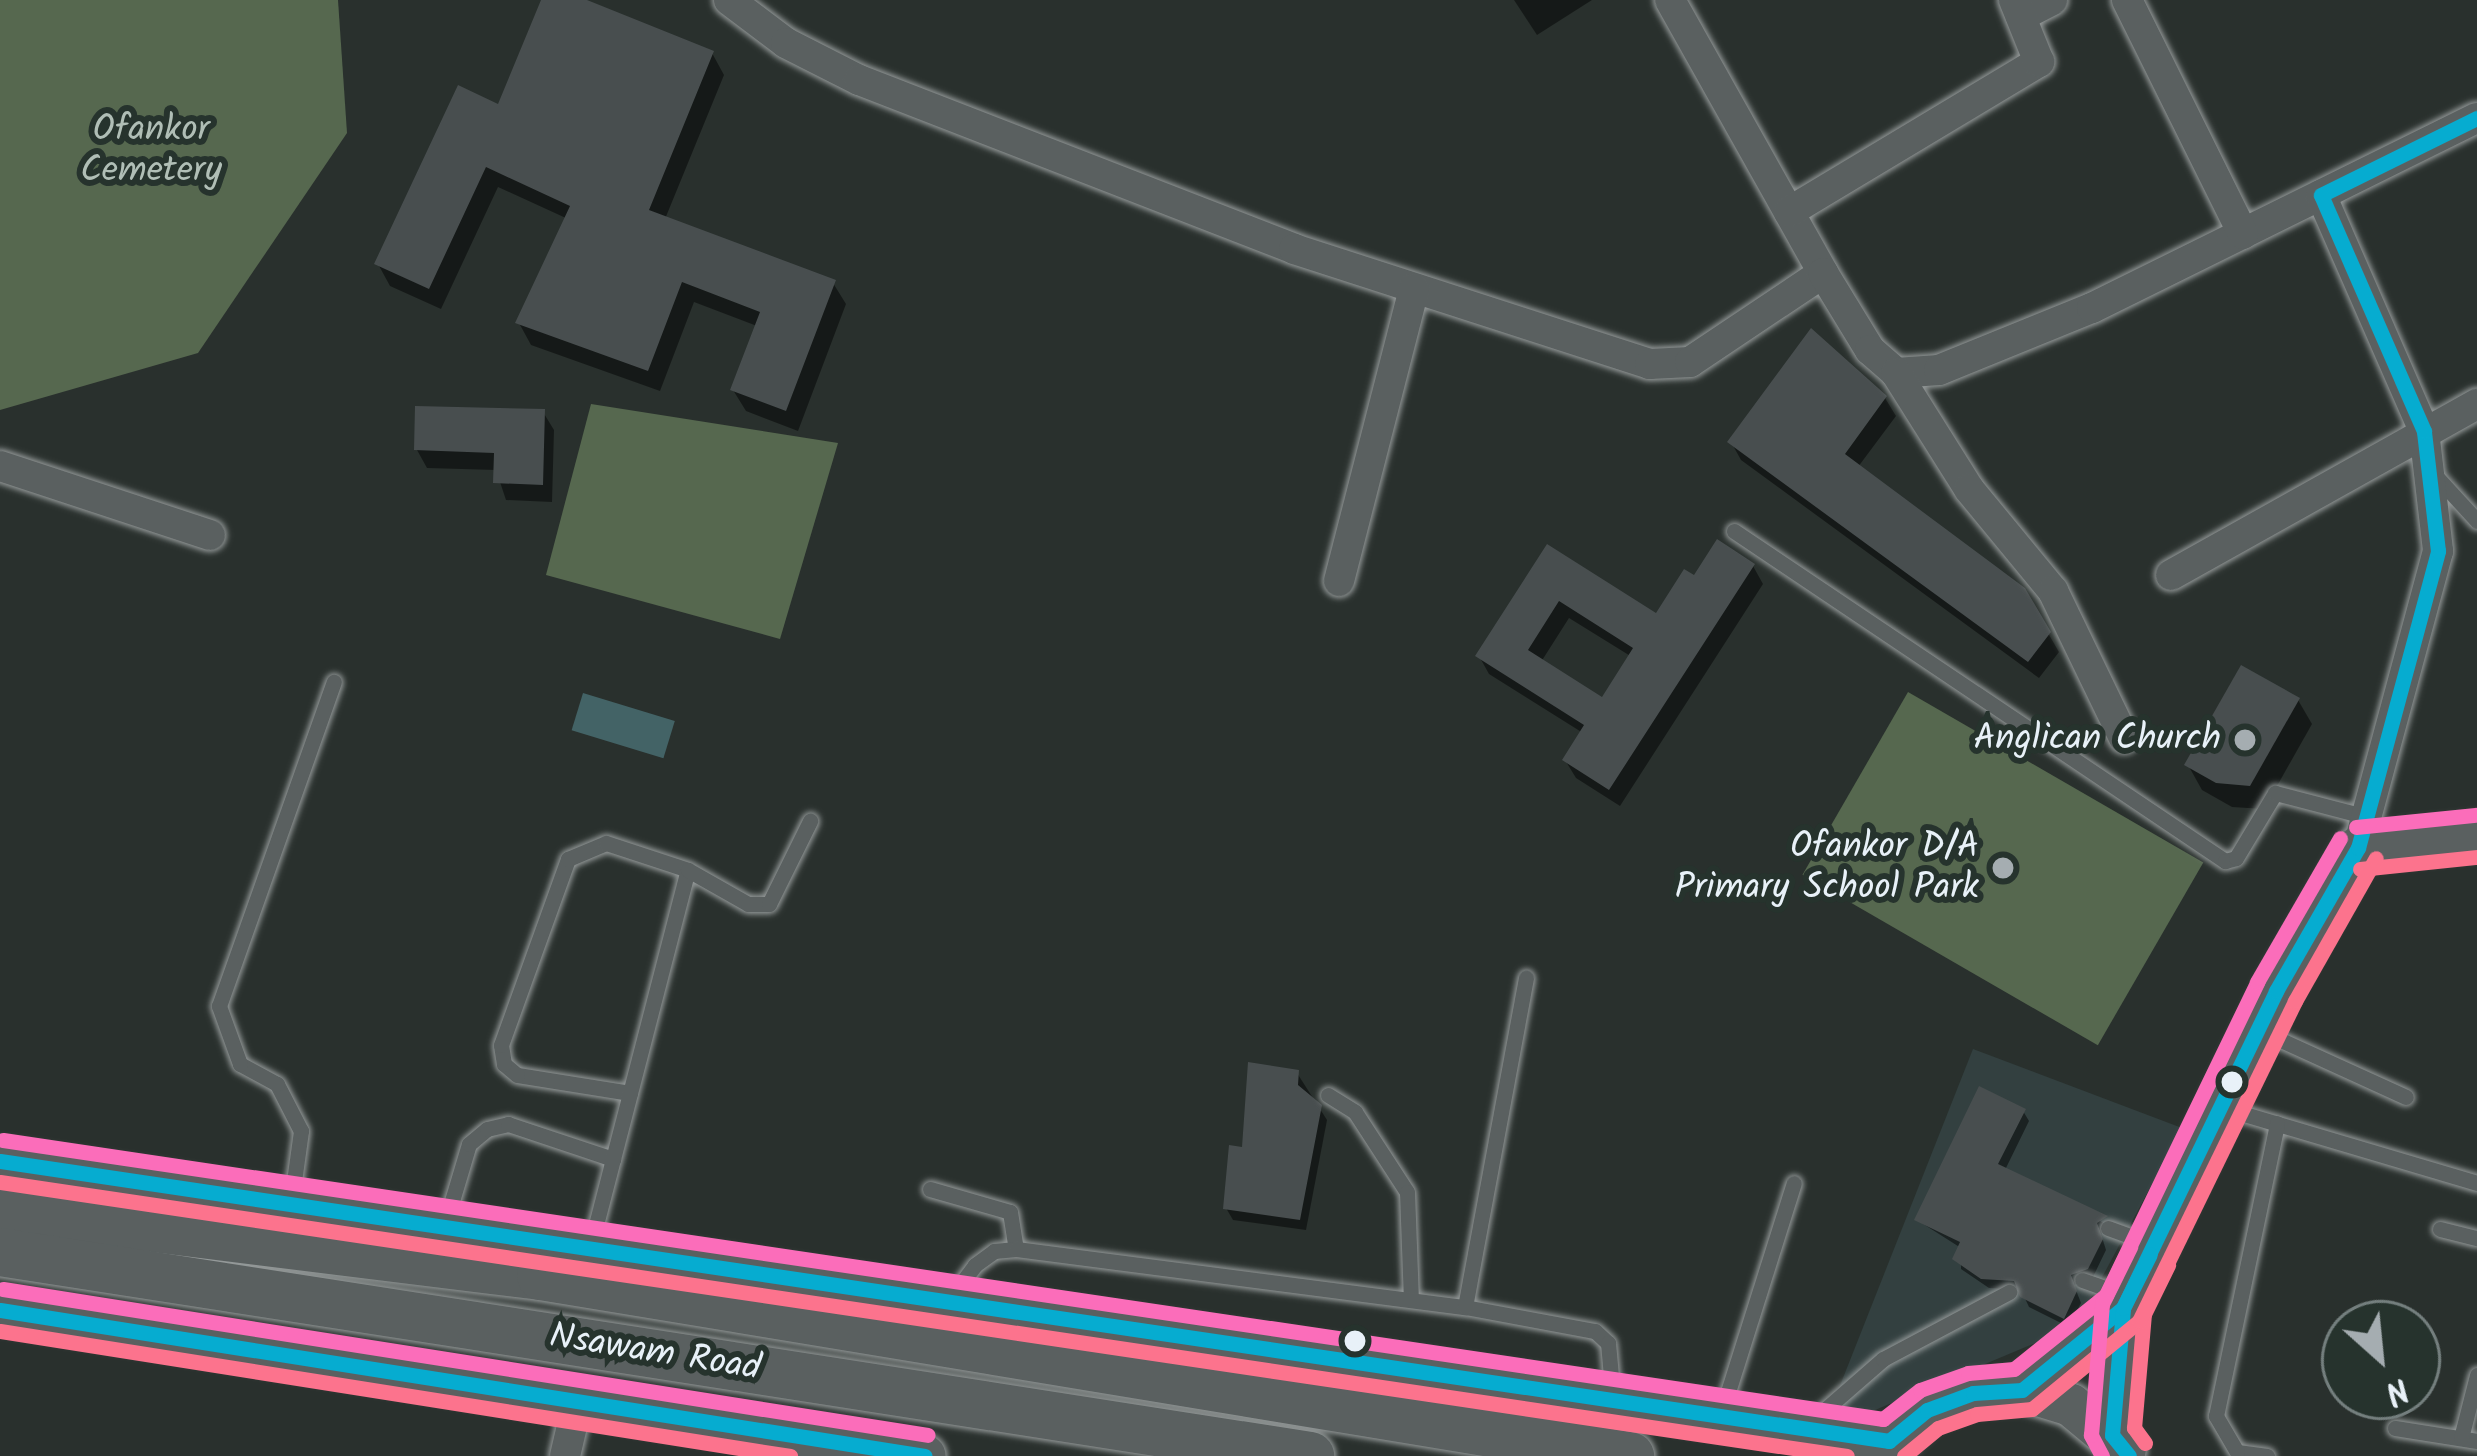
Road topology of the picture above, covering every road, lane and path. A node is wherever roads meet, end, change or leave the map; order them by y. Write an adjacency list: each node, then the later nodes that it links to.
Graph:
1 (730, 0): 11 (street)
2 (1670, 0): 8 (street)
3 (2052, 0): 5 (street)
4 (2127, 0): 9 (street)
5 (2018, 8): 8 (street)
6 (2477, 118): 7 (street)
7 (2321, 195): 9 (street); 14 (street)
8 (1789, 212): 10 (street)
9 (2243, 234): 12 (street)
10 (1823, 273): 11 (street); 12 (street)
11 (1414, 288): 21 (street)
12 (1896, 374): 23 (street)
13 (2477, 404): 14 (street)
14 (2424, 430): 16 (street); 20 (street)
15 (0, 466): 19 (street)
16 (2432, 472): 17 (lane); 25 (street)
17 (2477, 521)
18 (1734, 531): 25 (lane)
19 (210, 535)
20 (2171, 575)
21 (1339, 581)
22 (334, 682): 40 (lane)
23 (2124, 738)
24 (810, 821): 27 (lane)
25 (2363, 832): 26 (main road); 29 (main road)
26 (2477, 836)
27 (688, 870): 30 (lane); 30 (lane)
28 (1526, 978): 55 (lane)
29 (2258, 1030): 32 (lane); 33 (main road)
30 (630, 1093): 35 (lane)
31 (1328, 1095): 52 (lane)
32 (2406, 1097)
33 (2222, 1107): 34 (lane); 46 (main road)
34 (2277, 1124): 38 (lane); 72 (lane)
35 (613, 1160): 44 (lane); 49 (lane)
36 (0, 1161): 40 (main road)
37 (1794, 1183): 61 (lane)
38 (2477, 1183)
39 (930, 1189): 47 (lane)
40 (290, 1206): 44 (main road)
41 (0, 1209): 71 (highway, Nsawam Road)
42 (2108, 1228): 46 (lane)
43 (2440, 1228): 45 (lane)
44 (443, 1230): 49 (main road)
45 (2477, 1238)
46 (2155, 1245): 53 (main road)
47 (1016, 1249): 52 (lane); 54 (lane)
48 (0, 1252): 70 (highway, Nsawam Road)
49 (589, 1253): 54 (main road)
50 (2082, 1280): 53 (lane)
51 (2009, 1292): 63 (lane)
52 (1411, 1299): 55 (lane)
53 (2126, 1302): 58 (main road); 66 (main road)
54 (945, 1305): 60 (main road)
55 (1465, 1306): 60 (lane)
56 (0, 1310): 59 (main road)
57 (2477, 1375): 64 (lane)
58 (2022, 1390): 66 (main road); 67 (main road)
59 (578, 1400): 65 (main road); 68 (street)
60 (1613, 1401): 61 (main road)
61 (1720, 1417): 63 (main road)
62 (2395, 1428): 64 (lane)
63 (1803, 1429): 67 (main road)
64 (2469, 1440)
65 (762, 1443): 69 (main road)
66 (2121, 1445)
67 (1884, 1449)
68 (565, 1456)
69 (925, 1456)
70 (1310, 1456)
71 (1630, 1456)
72 (2267, 1456)

